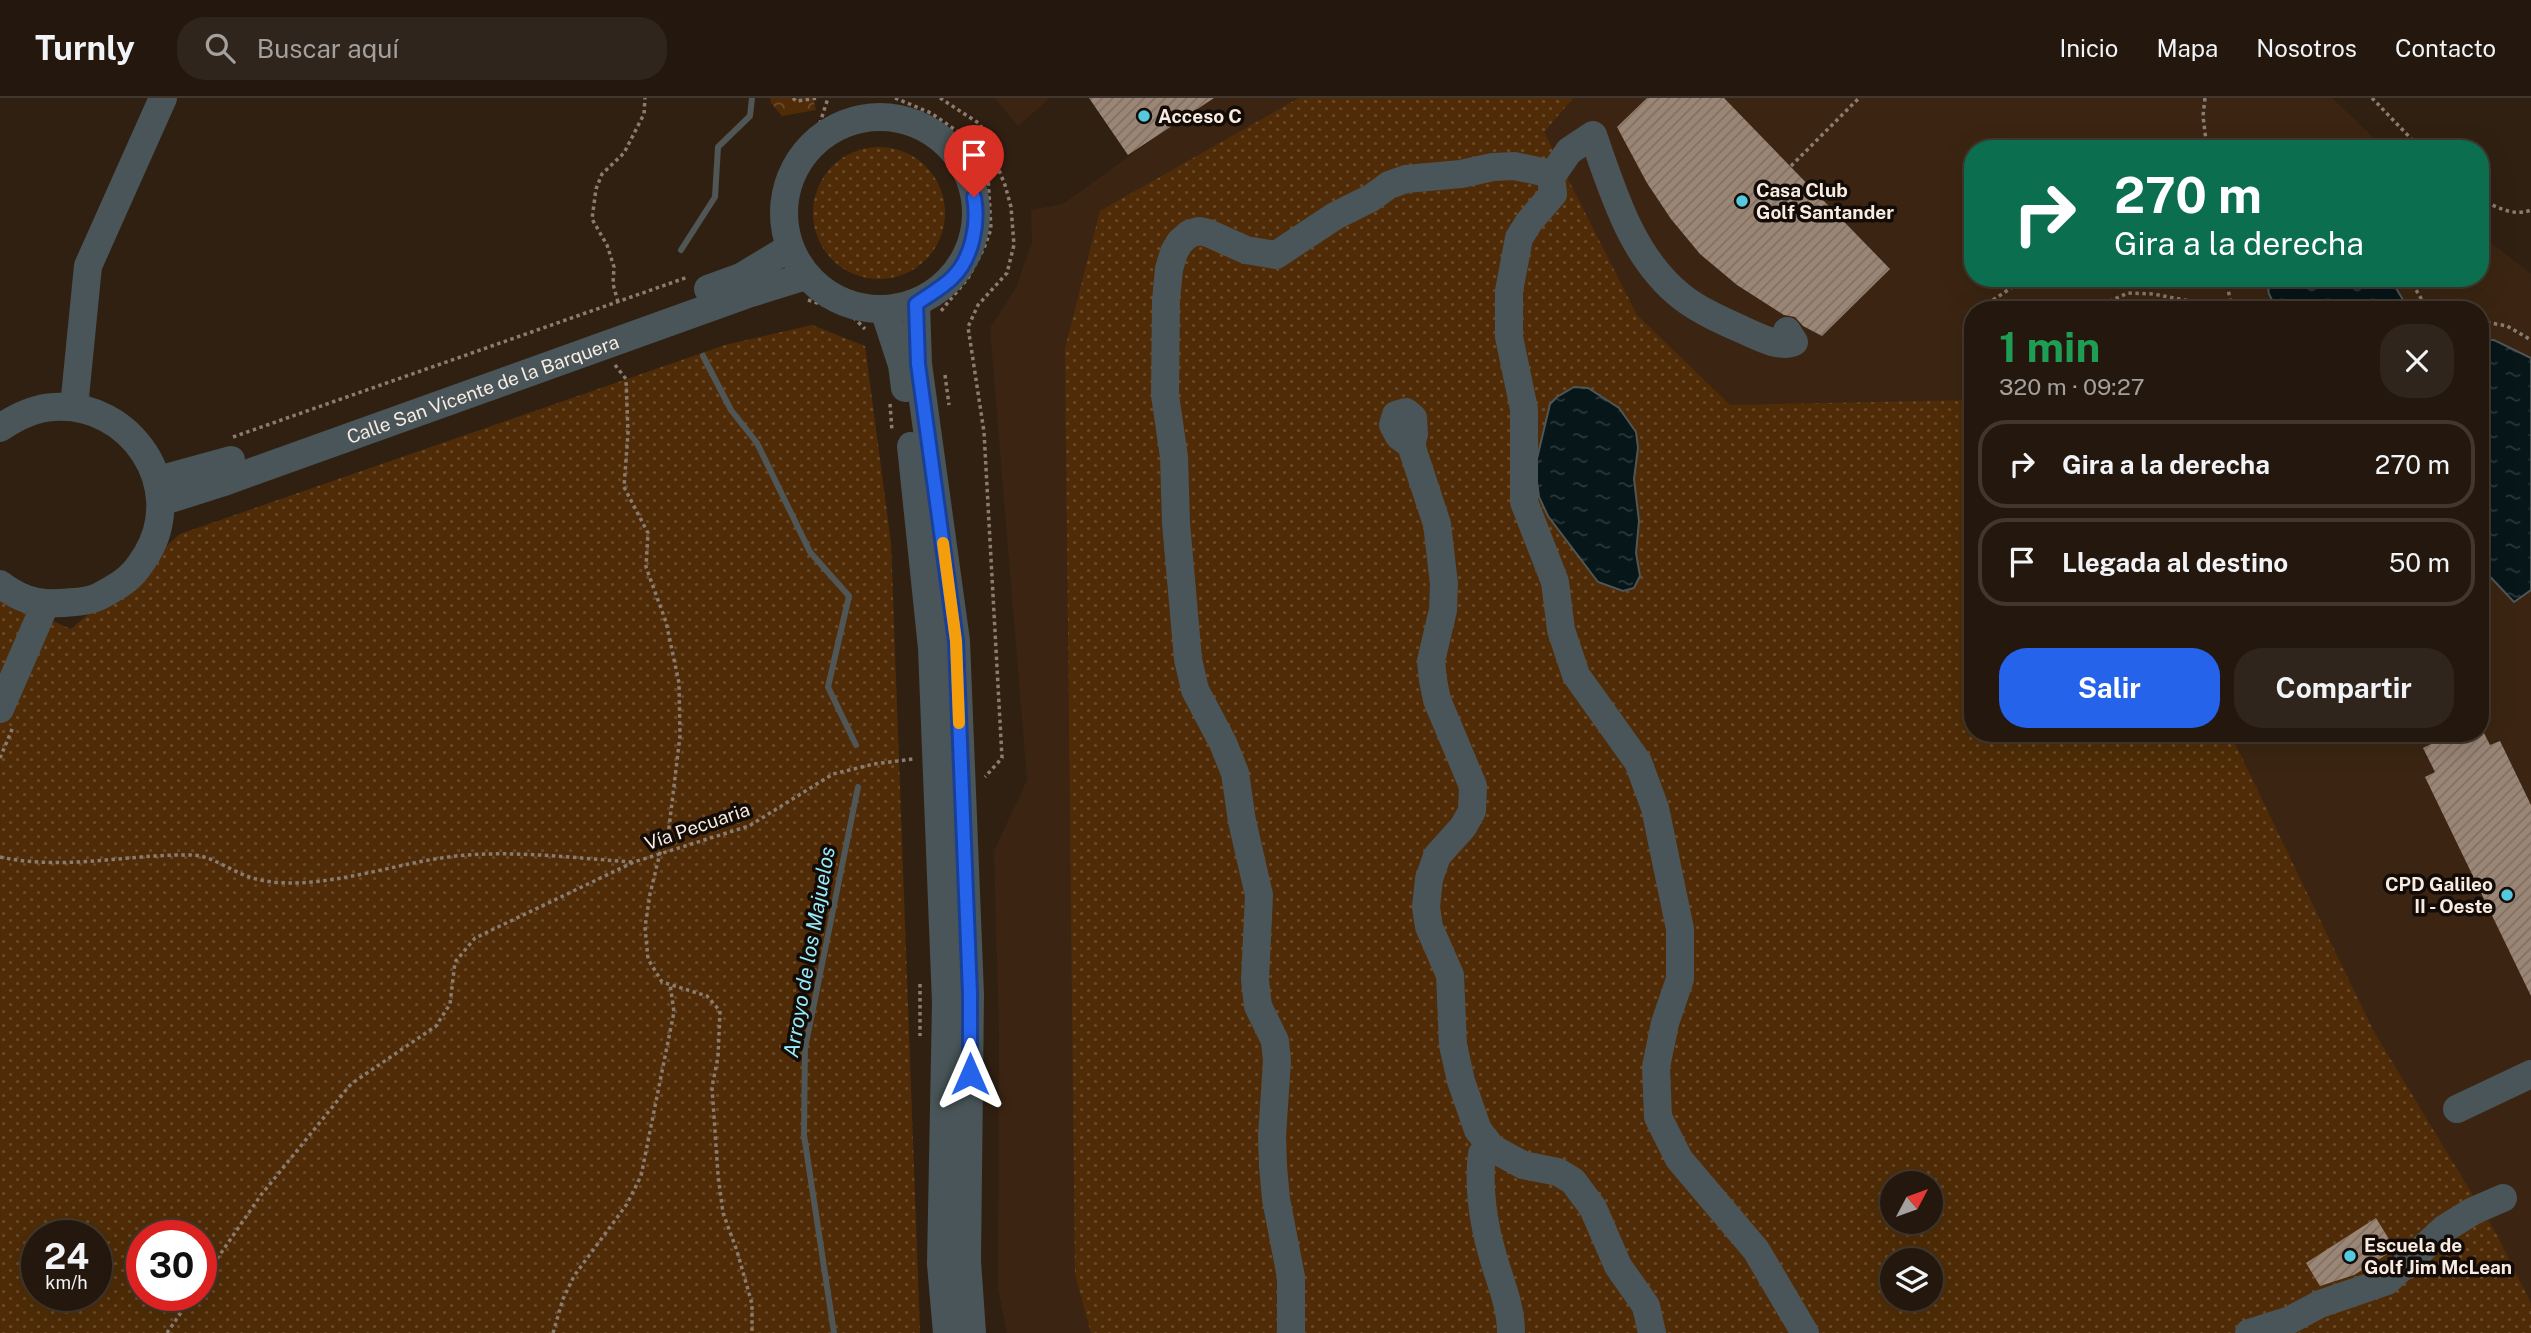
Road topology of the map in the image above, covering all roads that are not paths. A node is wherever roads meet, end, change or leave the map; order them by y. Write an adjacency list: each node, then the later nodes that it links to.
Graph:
1 (163, 98): 9 (street)
2 (857, 109): 4 (street); 6 (street)
3 (1552, 177): 8 (street); 23 (street); 26 (street)
4 (781, 242): 5 (street); 12 (street, Calle San Vicente de la Barquera)
5 (802, 286): 7 (street); 12 (street, Calle San Vicente de la Barquera)
6 (916, 304): 7 (street); 16 (street)
7 (884, 310): 16 (street)
8 (1787, 331)
9 (74, 407): 10 (street); 12 (street)
10 (0, 428)
11 (1411, 446): 19 (street)
12 (159, 491): 14 (street)
13 (1, 587): 14 (street)
14 (46, 605): 15 (street)
15 (0, 709)
16 (948, 755): 21 (street); 22 (street)
17 (2531, 1074): 18 (street)
18 (2457, 1109)
19 (1492, 1148): 24 (street); 25 (street)
20 (2503, 1198): 27 (street)
21 (947, 1333)
22 (972, 1333)
23 (1291, 1333)
24 (1511, 1333)
25 (1652, 1333)
26 (1805, 1333)
27 (2249, 1333)

